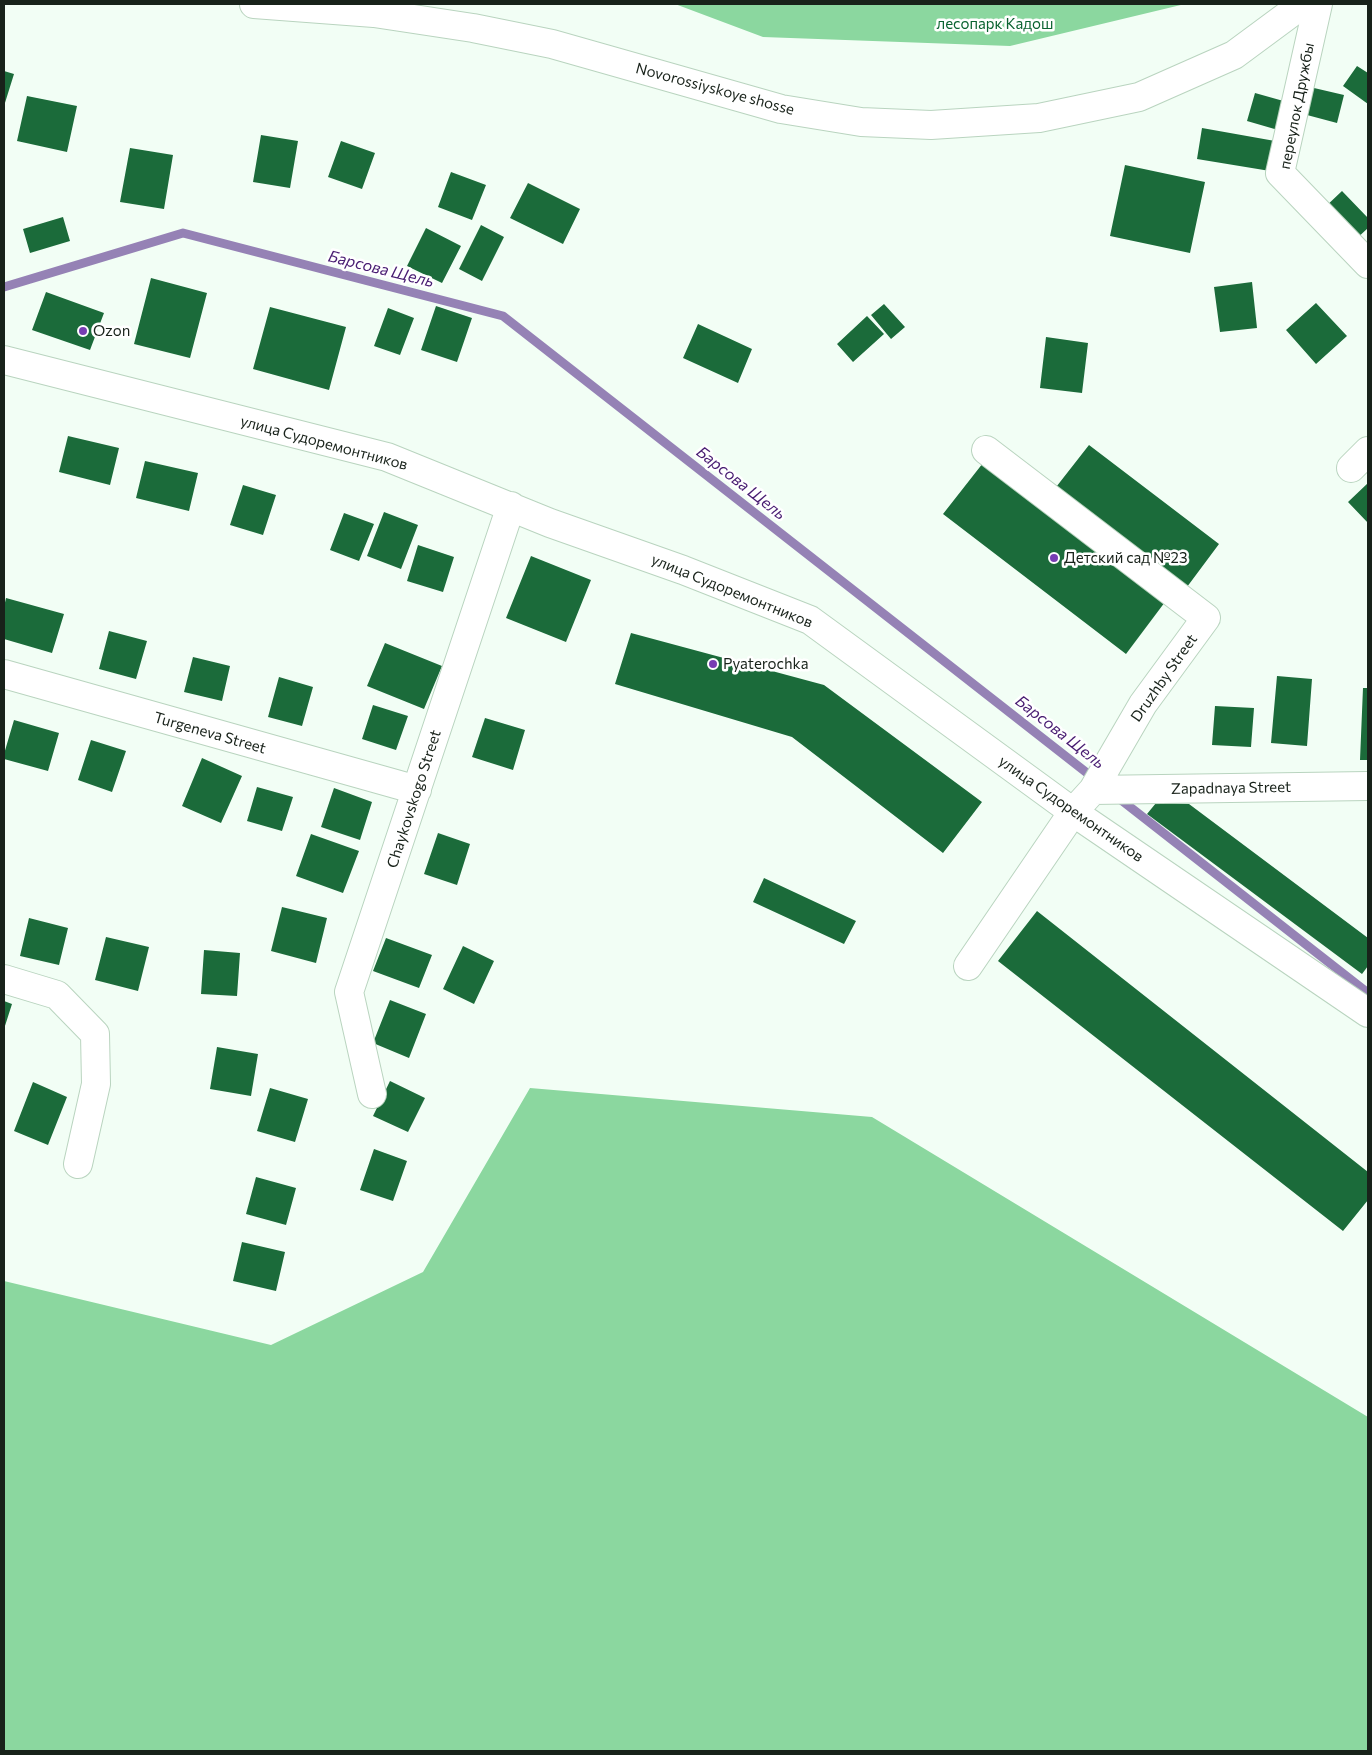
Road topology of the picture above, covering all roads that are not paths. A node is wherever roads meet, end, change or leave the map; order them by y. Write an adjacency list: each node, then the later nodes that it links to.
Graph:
1 (254, 4): 2 (main road, Novorossiyskoye shosse)
2 (1303, 4)
3 (1318, 4): 4 (main road, переулок Дружбы)
4 (1368, 264)
5 (4, 360): 7 (main road, улица Судоремонтников)
6 (986, 450): 11 (main road, Druzhby Street)
7 (511, 506): 10 (main road, Chaykovskogo Street); 12 (main road, улица Судоремонтников)
8 (4, 674): 10 (main road, Turgeneva Street)
9 (1368, 786): 11 (main road, Zapadnaya Street)
10 (417, 790): 16 (main road, Chaykovskogo Street)
11 (1093, 790): 12 (main road, Druzhby Street)
12 (1073, 812): 13 (main road, Druzhby Street); 15 (main road, улица Судоремонтников)
13 (968, 966)
14 (4, 979): 17 (main road)
15 (1368, 1013)
16 (372, 1094)
17 (78, 1164)

